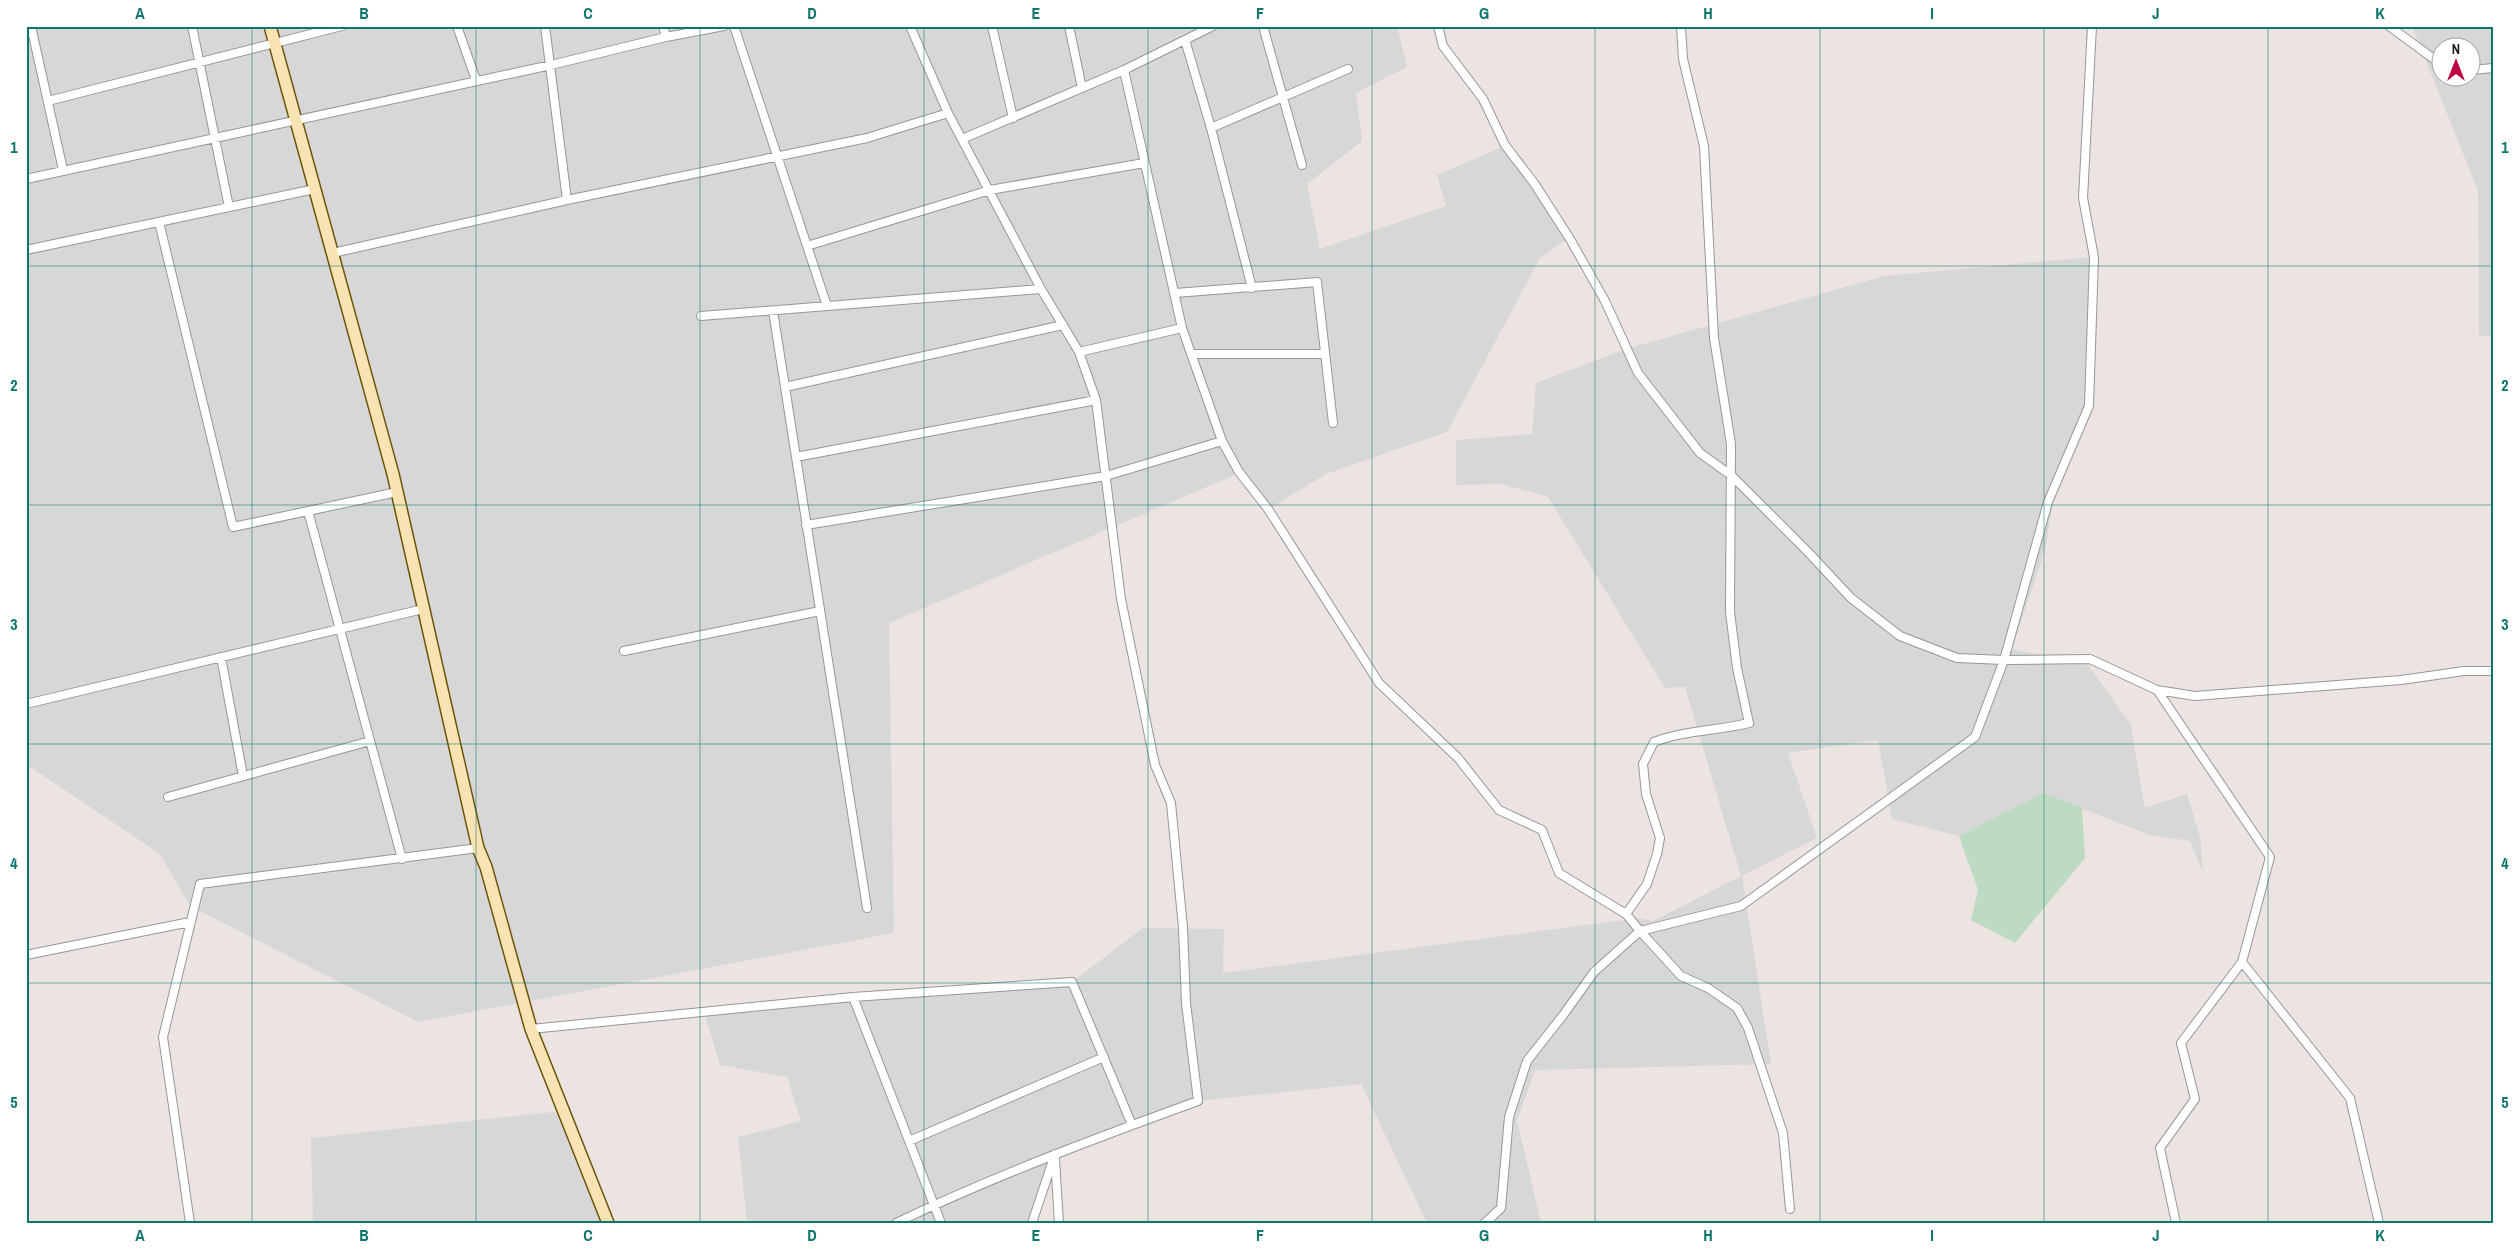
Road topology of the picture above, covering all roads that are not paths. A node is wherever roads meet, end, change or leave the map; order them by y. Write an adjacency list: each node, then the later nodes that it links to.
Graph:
1 (31, 26): 30 (street)
2 (192, 26): 23 (street)
3 (270, 26): 21 (main road)
4 (342, 26): 21 (street)
5 (458, 26): 27 (street)
6 (546, 26): 24 (street)
7 (662, 26): 19 (street)
8 (724, 26): 19 (street)
9 (734, 26): 37 (street)
10 (910, 26): 31 (street)
11 (992, 26): 32 (street)
12 (1069, 26): 28 (street)
13 (1213, 26): 20 (street)
14 (1263, 26): 29 (street)
15 (1438, 26): 67 (street)
16 (1681, 26): 67 (street)
17 (2092, 26): 76 (street)
18 (2389, 26): 22 (street)
19 (666, 37): 24 (street)
20 (1185, 40): 26 (street); 34 (street)
21 (274, 44): 23 (street); 33 (main road)
22 (2432, 58)
23 (200, 62): 30 (street); 35 (street)
24 (551, 65): 27 (street); 44 (street)
25 (1348, 69): 29 (street)
26 (1124, 70): 28 (street); 38 (street)
27 (476, 80): 33 (street)
28 (1082, 88): 32 (street)
29 (1282, 97): 34 (street); 39 (street)
30 (48, 101): 40 (street)
31 (948, 113): 36 (street); 37 (street)
32 (1013, 118): 36 (street)
33 (294, 119): 35 (street); 42 (main road)
34 (1211, 128): 50 (street)
35 (215, 137): 40 (street); 45 (street)
36 (962, 139): 43 (street)
37 (776, 156): 44 (street); 47 (street)
38 (1144, 163): 43 (street); 52 (street)
39 (1302, 165)
40 (63, 170): 41 (street)
41 (26, 179)
42 (314, 189): 45 (street); 49 (main road)
43 (990, 190): 47 (street); 51 (street)
44 (567, 200): 49 (street)
45 (229, 207): 46 (street)
46 (159, 222): 48 (street); 69 (street)
47 (807, 246): 53 (street)
48 (26, 250)
49 (333, 254): 68 (main road)
50 (1252, 288): 52 (street); 60 (street)
51 (1041, 289): 53 (street); 56 (street)
52 (1174, 293): 57 (street)
53 (827, 306): 54 (street)
54 (773, 312): 55 (street); 61 (street)
55 (702, 316)
56 (1063, 325): 58 (street); 61 (street)
57 (1182, 328): 58 (street); 59 (street)
58 (1079, 352): 62 (street)
59 (1192, 354): 60 (street); 64 (street)
60 (1325, 354): 63 (street)
61 (785, 387): 65 (street)
62 (1096, 400): 65 (street); 66 (street)
63 (1333, 423)
64 (1222, 441): 66 (street); 86 (street)
65 (796, 457): 70 (street)
66 (1106, 476): 70 (street); 94 (street)
67 (1732, 476): 76 (street); 86 (street)
68 (397, 492): 69 (street); 71 (main road)
69 (308, 511): 73 (street)
70 (806, 525): 72 (street)
71 (424, 609): 73 (street); 83 (main road)
72 (820, 610): 74 (street); 85 (street)
73 (340, 629): 75 (street); 80 (street)
74 (624, 651)
75 (221, 657): 79 (street); 81 (street)
76 (2004, 660): 78 (street); 88 (street)
77 (2493, 671): 78 (street)
78 (2158, 690): 90 (street)
79 (26, 704)
80 (370, 741): 81 (street); 84 (street)
81 (242, 776): 82 (street)
82 (168, 797)
83 (478, 848): 84 (street); 92 (main road)
84 (402, 859): 87 (street)
85 (866, 908)
86 (1626, 914): 88 (street)
87 (190, 922): 89 (street); 99 (street)
88 (1640, 931): 98 (street); 105 (street)
89 (26, 955)
90 (2242, 962): 106 (street); 107 (street)
91 (853, 997): 92 (street); 93 (street); 95 (street)
92 (531, 1029): 100 (main road)
93 (1104, 1057): 94 (street); 95 (street)
94 (1132, 1125): 96 (street)
95 (909, 1141): 97 (street)
96 (1055, 1154): 97 (street); 103 (street); 104 (street)
97 (934, 1205): 101 (street); 102 (street)
98 (1790, 1209)
99 (190, 1223)
100 (608, 1223)
101 (896, 1223)
102 (941, 1223)
103 (1032, 1223)
104 (1059, 1223)
105 (1485, 1223)
106 (2176, 1223)
107 (2379, 1223)

